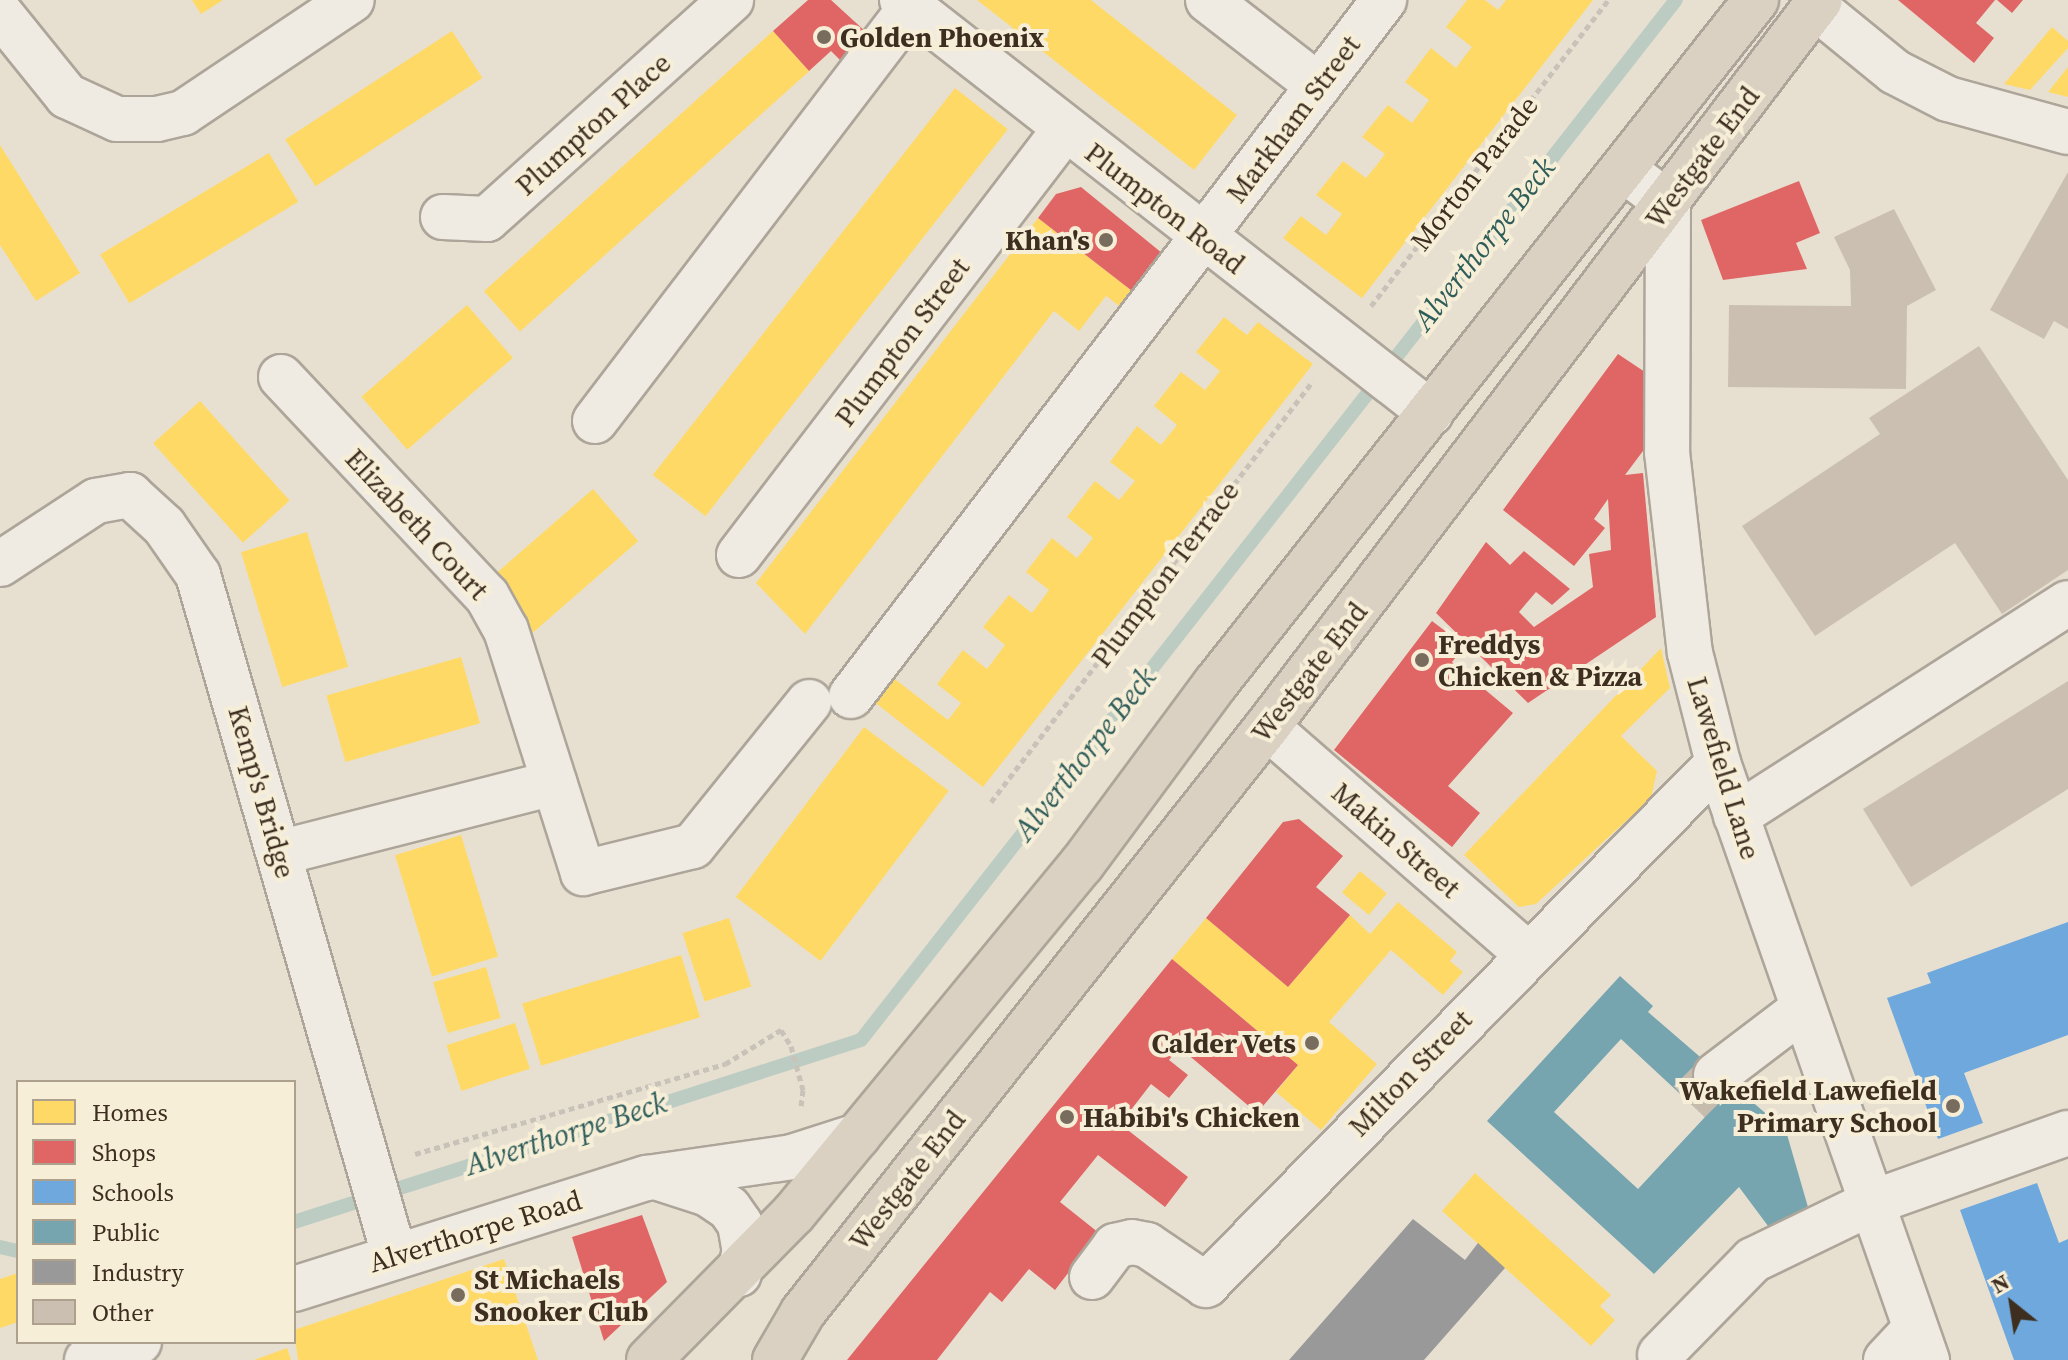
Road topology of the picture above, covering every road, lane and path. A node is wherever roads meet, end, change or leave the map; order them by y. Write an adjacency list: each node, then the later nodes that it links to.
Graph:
1 (352, 0): 9 (street)
2 (731, 0): 15 (street, Plumpton Place)
3 (1208, 0): 10 (street)
4 (1384, 0): 10 (street, Markham Street)
5 (1608, 0): 17 (path, Morton Parade)
6 (1756, 0): 13 (highway, Westgate End)
7 (1817, 3): 12 (street); 14 (highway, Westgate End)
8 (906, 4): 11 (street, Plumpton Road); 21 (street)
9 (0, 13)
10 (1319, 86): 16 (street, Markham Street)
11 (1065, 129): 16 (street, Plumpton Road); 22 (street, Plumpton Street)
12 (2068, 132)
13 (1624, 170): 14 (street); 20 (highway, Westgate End)
14 (1668, 203): 18 (highway, Westgate End); 28 (street, Lawefield Lane)
15 (443, 217)
16 (1202, 238): 17 (street, Plumpton Road); 25 (street, Markham Street)
17 (1340, 346): 20 (street, Plumpton Road); 30 (path, Plumpton Terrace)
18 (1546, 361): 20 (highway); 27 (highway, Westgate End)
19 (281, 377): 29 (street, Elizabeth Court)
20 (1424, 408): 38 (highway, Westgate End)
21 (595, 421)
22 (739, 555)
23 (0, 564): 32 (street, Kemp's Bridge)
24 (2068, 603): 31 (street)
25 (851, 696)
26 (809, 702): 29 (street, Elizabeth Court)
27 (1267, 727): 33 (street, Makin Street); 47 (highway, Westgate End)
28 (1718, 763): 31 (street, Lawefield Lane); 33 (street, Milton Street)
29 (554, 783): 32 (street)
30 (991, 802)
31 (1736, 816): 34 (street, Lawefield Lane)
32 (279, 853): 39 (street, Kemp's Bridge)
33 (1526, 953): 44 (street, Milton Street)
34 (1803, 1009): 35 (street); 41 (street, Lawefield Lane)
35 (1716, 1075)
36 (803, 1090): 39 (path)
37 (2068, 1133): 41 (street)
38 (858, 1136): 40 (street, Alverthorpe Road); 43 (highway, Westgate End)
39 (368, 1168): 42 (street, Kemp's Bridge)
40 (657, 1177): 42 (street, Alverthorpe Road); 43 (street)
41 (1871, 1203): 48 (street, Lawefield Lane); 49 (street)
42 (394, 1254): 45 (street, Alverthorpe Road)
43 (739, 1274): 51 (highway, Westgate End)
44 (1092, 1277)
45 (296, 1288)
46 (133, 1344): 50 (street)
47 (782, 1348)
48 (1910, 1350)
49 (1660, 1355)
50 (87, 1360)
51 (649, 1360)

